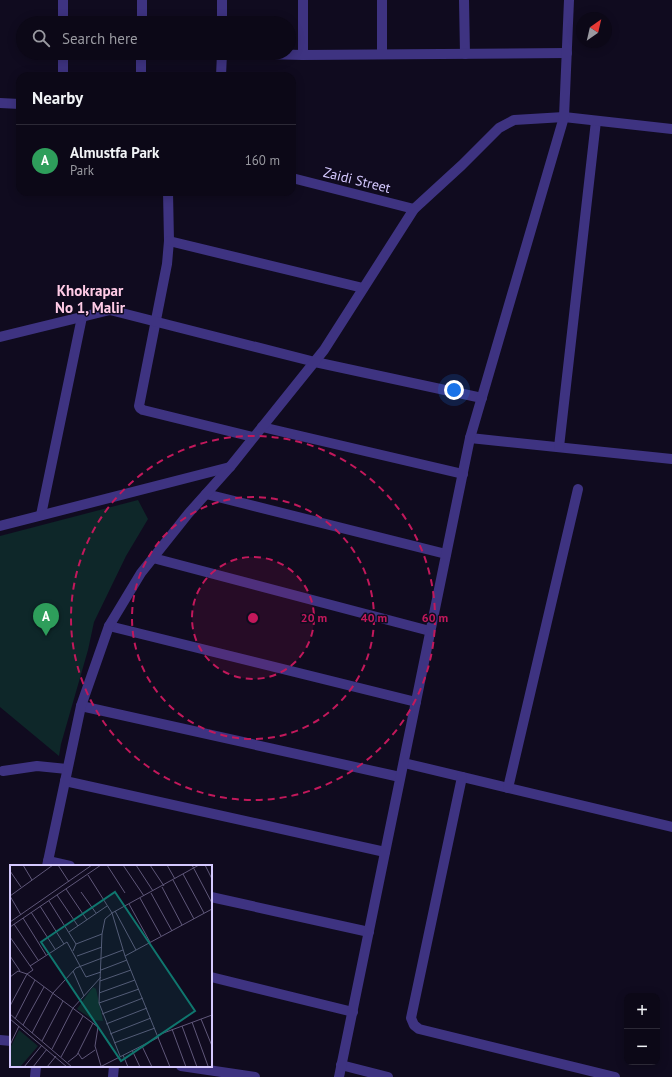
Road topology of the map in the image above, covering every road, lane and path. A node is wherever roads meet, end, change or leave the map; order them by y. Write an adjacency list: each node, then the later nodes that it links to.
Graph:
1 (63, 0): 8 (street)
2 (142, 0): 9 (street)
3 (222, 0): 10 (street)
4 (303, 0): 15 (street)
5 (382, 0): 12 (street)
6 (464, 0): 13 (street)
7 (569, 0): 11 (street)
8 (63, 16)
9 (142, 16)
10 (222, 16)
11 (567, 53): 13 (street); 24 (street)
12 (382, 54): 13 (street); 15 (street)
13 (465, 54)
14 (296, 55): 15 (street)
15 (303, 55)
16 (63, 60): 19 (street)
17 (142, 60): 20 (street)
18 (222, 60): 21 (street)
19 (63, 72)
20 (141, 72)
21 (221, 72)
22 (0, 103): 23 (street)
23 (16, 104)
24 (564, 117): 25 (street); 29 (street); 36 (street)
25 (596, 121): 26 (street); 40 (street)
26 (672, 129)
27 (296, 179): 29 (street, Zaidi Street)
28 (168, 196): 30 (street)
29 (414, 209): 31 (street)
30 (169, 241): 31 (street); 33 (street)
31 (364, 288): 35 (street)
32 (82, 317): 33 (street); 34 (street); 46 (street)
33 (156, 321): 35 (street); 38 (street)
34 (0, 337)
35 (315, 362): 36 (street); 37 (street)
36 (482, 398): 39 (street)
37 (262, 427): 38 (street); 43 (street)
38 (253, 437): 42 (street)
39 (470, 438): 40 (street); 43 (street)
40 (559, 447): 41 (street)
41 (672, 459)
42 (230, 467): 45 (street); 46 (street)
43 (463, 474): 48 (street)
44 (578, 490): 60 (street)
45 (206, 494): 48 (street); 49 (street)
46 (41, 516): 47 (street)
47 (0, 526)
48 (446, 554): 51 (street)
49 (153, 558): 50 (street); 51 (street)
50 (109, 626): 52 (street); 53 (street)
51 (430, 631): 52 (street)
52 (416, 702): 54 (street)
53 (81, 706): 55 (street); 58 (street)
54 (404, 763): 57 (street); 58 (street)
55 (67, 769): 56 (street); 59 (street)
56 (1, 770)
57 (462, 776): 60 (street); 81 (street)
58 (400, 777): 62 (street)
59 (65, 781): 62 (street); 63 (street)
60 (508, 788): 61 (street)
61 (672, 827)
62 (385, 852): 66 (street)
63 (48, 864): 64 (street)
64 (59, 865)
65 (212, 897): 66 (street)
66 (369, 932): 68 (street)
67 (212, 978): 68 (street)
68 (353, 1012): 71 (street)
69 (0, 1040): 70 (street)
70 (10, 1041)
71 (341, 1065): 79 (street); 80 (street)
72 (36, 1067): 76 (street)
73 (114, 1067): 77 (street)
74 (183, 1067): 75 (street)
75 (194, 1072): 78 (street)
76 (35, 1077)
77 (112, 1077)
78 (256, 1077)
79 (339, 1077)
80 (388, 1077)
81 (615, 1077)

